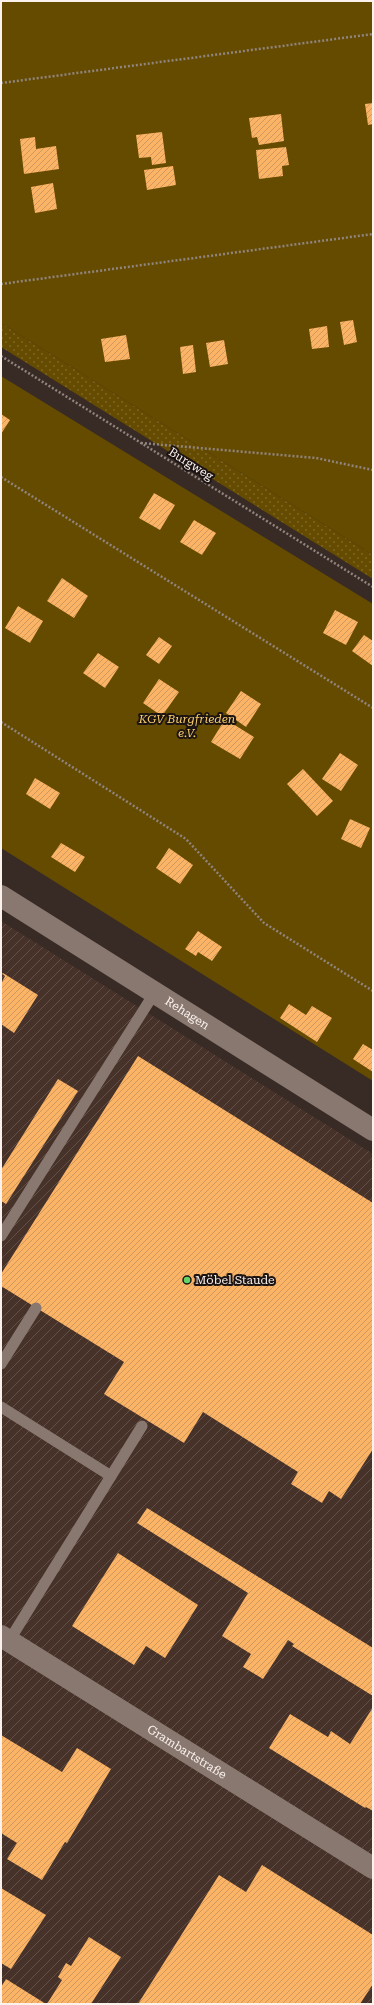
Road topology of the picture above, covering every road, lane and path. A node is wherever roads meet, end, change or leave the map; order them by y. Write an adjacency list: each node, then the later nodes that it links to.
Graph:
1 (373, 34): 2 (path)
2 (1, 83)
3 (373, 234): 4 (path)
4 (1, 284)
5 (1, 356): 6 (path, Burgweg)
6 (141, 443): 7 (path); 9 (path, Burgweg)
7 (373, 470)
8 (1, 477): 10 (path)
9 (373, 587)
10 (373, 708)
11 (1, 722): 13 (path)
12 (1, 896): 14 (street, Rehagen)
13 (373, 991)
14 (154, 992): 15 (street, Rehagen); 16 (lane)
15 (373, 1130)
16 (1, 1236)
17 (36, 1308): 18 (lane)
18 (1, 1364)
19 (1, 1407): 21 (lane)
20 (142, 1426): 21 (lane)
21 (111, 1476): 22 (lane)
22 (5, 1639): 23 (street, Grambartstraße)
23 (373, 1868)

